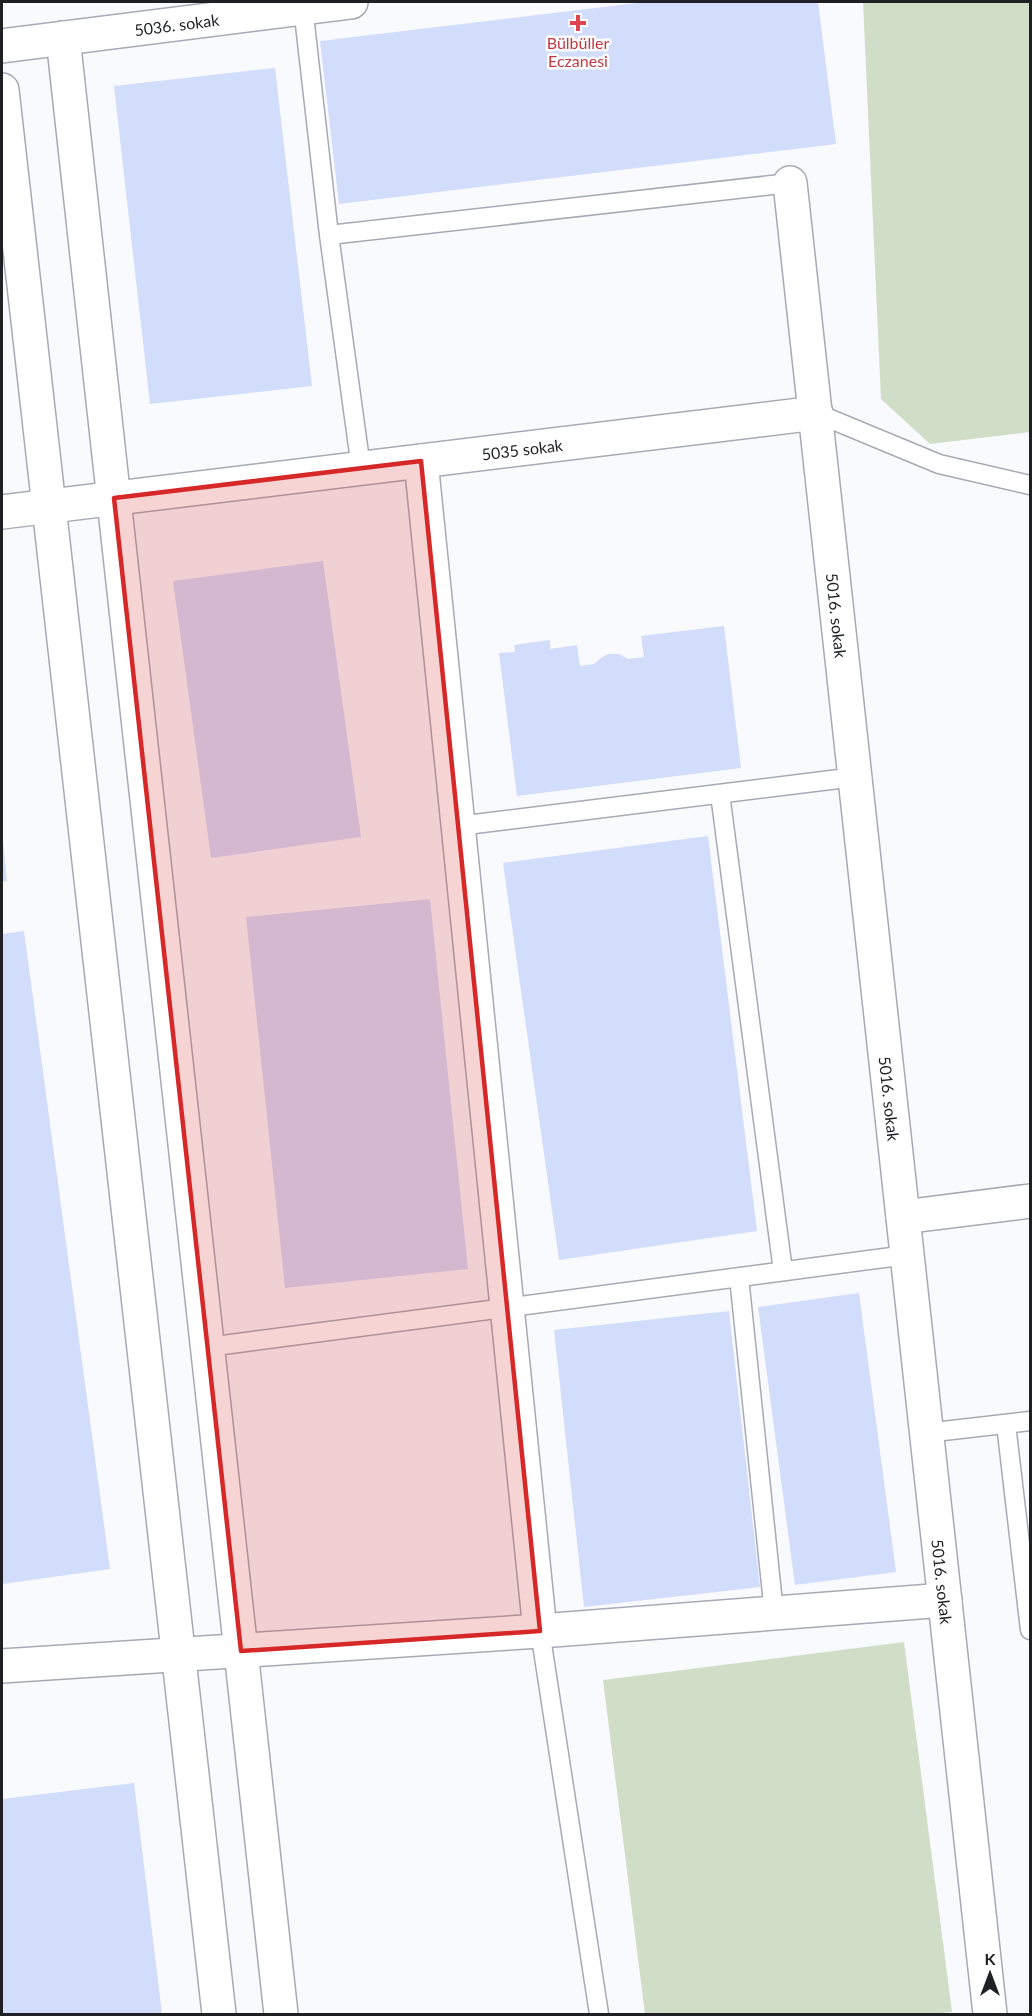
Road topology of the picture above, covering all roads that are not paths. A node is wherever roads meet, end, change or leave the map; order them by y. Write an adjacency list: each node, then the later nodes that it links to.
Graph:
1 (351, 2): 2 (street, 5036. sokak)
2 (303, 8): 3 (street, 5036. sokak); 7 (lane)
3 (63, 39): 4 (street, 5036. sokak); 12 (street)
4 (2, 46)
5 (2, 90): 13 (street)
6 (790, 183): 7 (lane); 8 (street, 5016. sokak)
7 (329, 235): 10 (lane)
8 (816, 413): 9 (street, 5035 sokak); 11 (lane, 5035 sokak); 15 (street, 5016. sokak)
9 (421, 461): 10 (street, 5035 sokak); 17 (street)
10 (361, 468): 12 (street, 5035 sokak)
11 (1030, 485)
12 (114, 498): 13 (street, 5035 sokak); 24 (street)
13 (49, 506): 14 (street, 5035 sokak); 33 (street)
14 (2, 512)
15 (855, 777): 16 (lane); 19 (street, 5016. sokak)
16 (720, 794): 17 (lane); 21 (lane)
17 (458, 826): 23 (street)
18 (1030, 1201): 19 (street)
19 (903, 1217): 20 (street, 5016. sokak)
20 (907, 1255): 21 (lane); 27 (street, 5016. sokak)
21 (783, 1271): 22 (lane)
22 (739, 1277): 23 (lane); 29 (lane)
23 (507, 1307): 24 (lane); 31 (street)
24 (208, 1347): 32 (street)
25 (1030, 1421): 26 (lane)
26 (1006, 1424): 27 (lane); 30 (lane)
27 (926, 1433): 28 (street, 5016. sokak)
28 (945, 1600): 29 (street); 38 (street, 5016. sokak)
29 (774, 1613): 31 (street)
30 (1030, 1630)
31 (540, 1631): 32 (street); 37 (lane)
32 (241, 1651): 33 (street); 36 (street)
33 (178, 1654): 34 (street); 35 (street)
34 (2, 1666)
35 (219, 2014)
36 (281, 2014)
37 (599, 2014)
38 (990, 2014)

